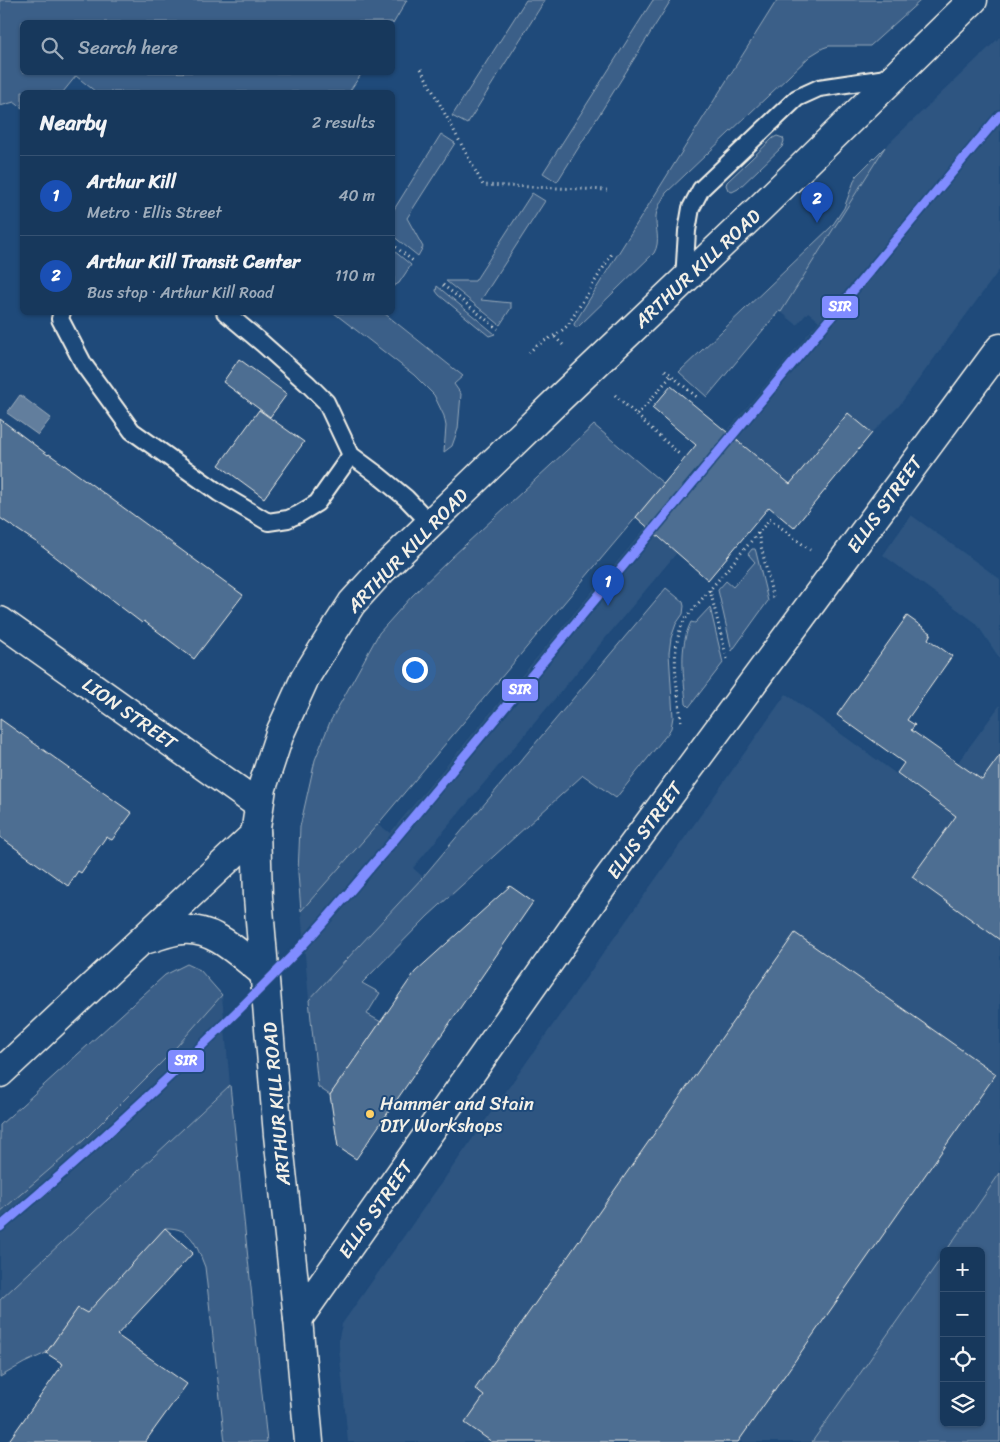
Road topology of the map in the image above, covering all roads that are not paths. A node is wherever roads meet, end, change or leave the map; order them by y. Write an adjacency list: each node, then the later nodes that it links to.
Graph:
1 (973, 0): 2 (street, ARTHUR KILL ROAD)
2 (895, 76): 3 (street, ARTHUR KILL ROAD); 3 (lane)
3 (684, 280): 8 (street, ARTHUR KILL ROAD)
4 (61, 315): 7 (lane)
5 (229, 315): 7 (lane)
6 (1000, 348): 15 (street, ELLIS STREET)
7 (351, 456): 8 (lane)
8 (430, 523): 10 (street, ARTHUR KILL ROAD)
9 (0, 621): 10 (street, LION STREET)
10 (259, 805): 11 (street, ARTHUR KILL ROAD)
11 (256, 833): 12 (street); 13 (street, ARTHUR KILL ROAD)
12 (140, 942): 13 (street); 14 (street)
13 (265, 974): 15 (street, ARTHUR KILL ROAD)
14 (0, 1073)
15 (298, 1319): 16 (street, ARTHUR KILL ROAD)
16 (309, 1442)

